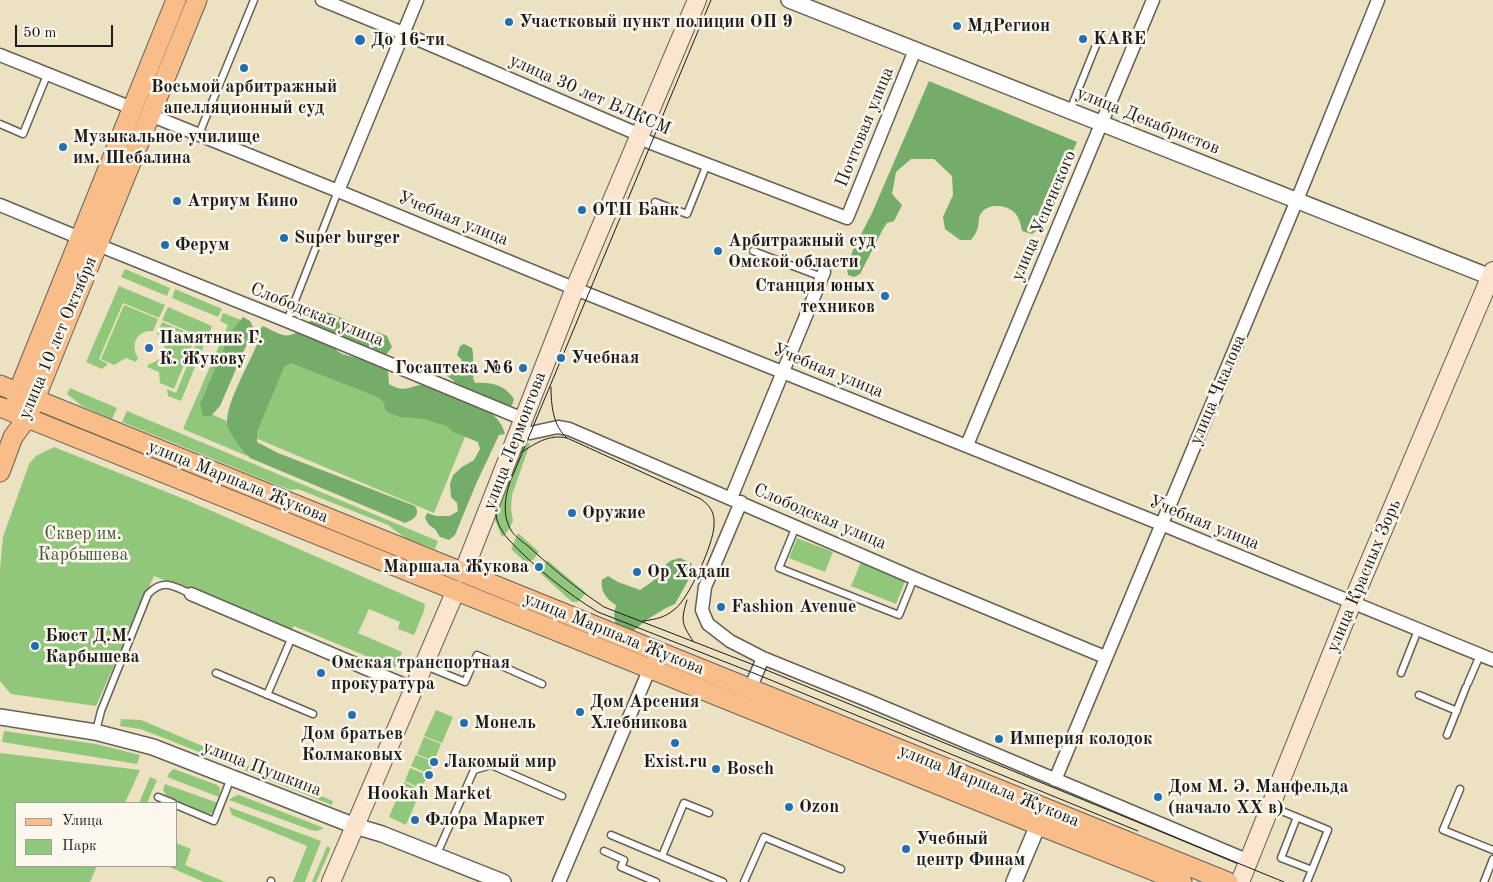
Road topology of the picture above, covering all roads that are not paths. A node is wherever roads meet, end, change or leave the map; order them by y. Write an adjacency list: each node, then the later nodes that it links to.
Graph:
1 (176, 0): 15 (main road, улица 10 лет Октября)
2 (197, 0): 17 (main road, улица 10 лет Октября)
3 (254, 0): 20 (lane)
4 (322, 0): 10 (street, улица 30 лет ВЛКСМ)
5 (417, 0): 10 (street)
6 (697, 0): 21 (main road, улица Лермонтова)
7 (789, 0): 12 (street, улица Декабристов)
8 (1153, 0): 18 (street, улица Успенского)
9 (1378, 0): 24 (street, улица Чкалова)
10 (403, 32): 21 (street, улица 30 лет ВЛКСМ); 23 (street)
11 (1101, 33): 16 (lane)
12 (915, 50): 16 (street, улица Декабристов); 27 (street, Почтовая улица)
13 (0, 55): 14 (street)
14 (47, 75): 15 (street); 19 (lane)
15 (132, 108): 28 (main road, улица 10 лет Октября)
16 (1070, 110): 18 (street, улица Декабристов)
17 (150, 115): 20 (street, Учебная улица); 29 (main road, улица 10 лет Октября)
18 (1102, 123): 24 (street, улица Декабристов); 40 (street, улица Успенского)
19 (0, 124)
20 (199, 134): 23 (street, Учебная улица)
21 (640, 135): 22 (street, улица 30 лет ВЛКСМ); 33 (main road, улица Лермонтова)
22 (707, 164): 25 (lane); 27 (street, улица 30 лет ВЛКСМ)
23 (338, 191): 33 (street, Учебная улица); 34 (lane)
24 (1297, 200): 32 (street, улица Декабристов); 43 (street, улица Чкалова)
25 (655, 202)
26 (0, 205): 28 (street)
27 (847, 218)
28 (80, 238): 37 (main road, улица 10 лет Октября)
29 (98, 245): 34 (street, Слободская улица); 37 (main road, улица 10 лет Октября)
30 (753, 250): 31 (lane)
31 (823, 275): 35 (street)
32 (1492, 275): 49 (main road, улица Красных Зорь)
33 (575, 288): 35 (street, Учебная улица); 39 (main road, улица Лермонтова)
34 (287, 321): 39 (street, Слободская улица)
35 (784, 372): 40 (street, Учебная улица); 42 (street)
36 (0, 385): 37 (main road, улица Маршала Жукова)
37 (26, 395): 38 (main road, улица 10 лет Октября); 45 (main road, улица Маршала Жукова)
38 (13, 413): 41 (main road, улица 10 лет Октября); 47 (main road, улица Маршала Жукова)
39 (520, 424): 42 (street, Слободская улица); 45 (main road, улица Лермонтова)
40 (967, 445): 43 (street, Учебная улица)
41 (0, 472)
42 (736, 500): 44 (street, Слободская улица); 54 (street, улица Маршала Жукова)
43 (1162, 524): 49 (street, Учебная улица); 53 (street, улица Чкалова)
44 (796, 526): 46 (street, Слободская улица); 46 (lane)
45 (463, 573): 47 (main road, улица Лермонтова); 55 (main road, улица Маршала Жукова)
46 (914, 578): 53 (street, Слободская улица)
47 (456, 590): 55 (main road, улица Маршала Жукова); 57 (main road, улица Лермонтова)
48 (191, 594): 51 (street); 68 (lane)
49 (1352, 603): 50 (street, Учебная улица); 77 (main road, улица Красных Зорь)
50 (1418, 630): 52 (street, Учебная улица); 59 (lane)
51 (292, 637): 61 (street); 63 (lane)
52 (1480, 656): 56 (street, Учебная улица); 65 (lane)
53 (1105, 657): 71 (street, улица Чкалова)
54 (763, 658): 62 (street); 71 (street, улица Маршала Жукова)
55 (654, 660): 62 (main road, улица Маршала Жукова); 79 (main road, улица Маршала Жукова); 94 (street)
56 (1493, 660)
57 (425, 665): 60 (lane); 61 (main road, улица Лермонтова)
58 (216, 672): 63 (lane)
59 (1401, 673)
60 (542, 684)
61 (414, 689): 81 (main road, улица Лермонтова)
62 (750, 689): 79 (main road, улица Маршала Жукова)
63 (268, 695): 66 (lane)
64 (1419, 695): 65 (lane)
65 (1456, 711): 69 (lane)
66 (313, 714)
67 (0, 716): 68 (street, улица Пушкина)
68 (95, 732): 70 (street, улица Пушкина)
69 (1446, 736)
70 (232, 777): 76 (lane); 81 (street, улица Пушкина)
71 (1055, 780): 88 (street, улица Маршала Жукова)
72 (1460, 789): 83 (lane)
73 (562, 796): 85 (lane)
74 (158, 797): 75 (lane)
75 (170, 802)
76 (178, 806)
77 (1271, 806): 80 (lane); 88 (main road, улица Красных Зорь)
78 (709, 813): 86 (lane)
79 (1041, 817): 99 (street); 100 (main road, улица Маршала Жукова); 101 (main road, улица Маршала Жукова)
80 (1298, 817): 90 (lane); 90 (lane)
81 (355, 826): 85 (street, улица Пушкина); 92 (main road, улица Лермонтова)
82 (611, 835): 86 (lane)
83 (1493, 850)
84 (604, 851): 95 (lane)
85 (436, 856): 93 (street, улица Пушкина)
86 (662, 856): 91 (lane)
87 (1493, 859): 104 (lane)
88 (1249, 860): 102 (main road, улица Красных Зорь)
89 (841, 870): 98 (lane)
90 (1312, 870): 103 (lane)
91 (706, 875): 96 (lane); 97 (lane)
92 (331, 882)
93 (503, 882)
94 (559, 882)
95 (656, 882)
96 (702, 882)
97 (723, 882)
98 (744, 882)
99 (1014, 882)
100 (1182, 882)
101 (1228, 882)
102 (1240, 882)
103 (1307, 882)
104 (1484, 882)

